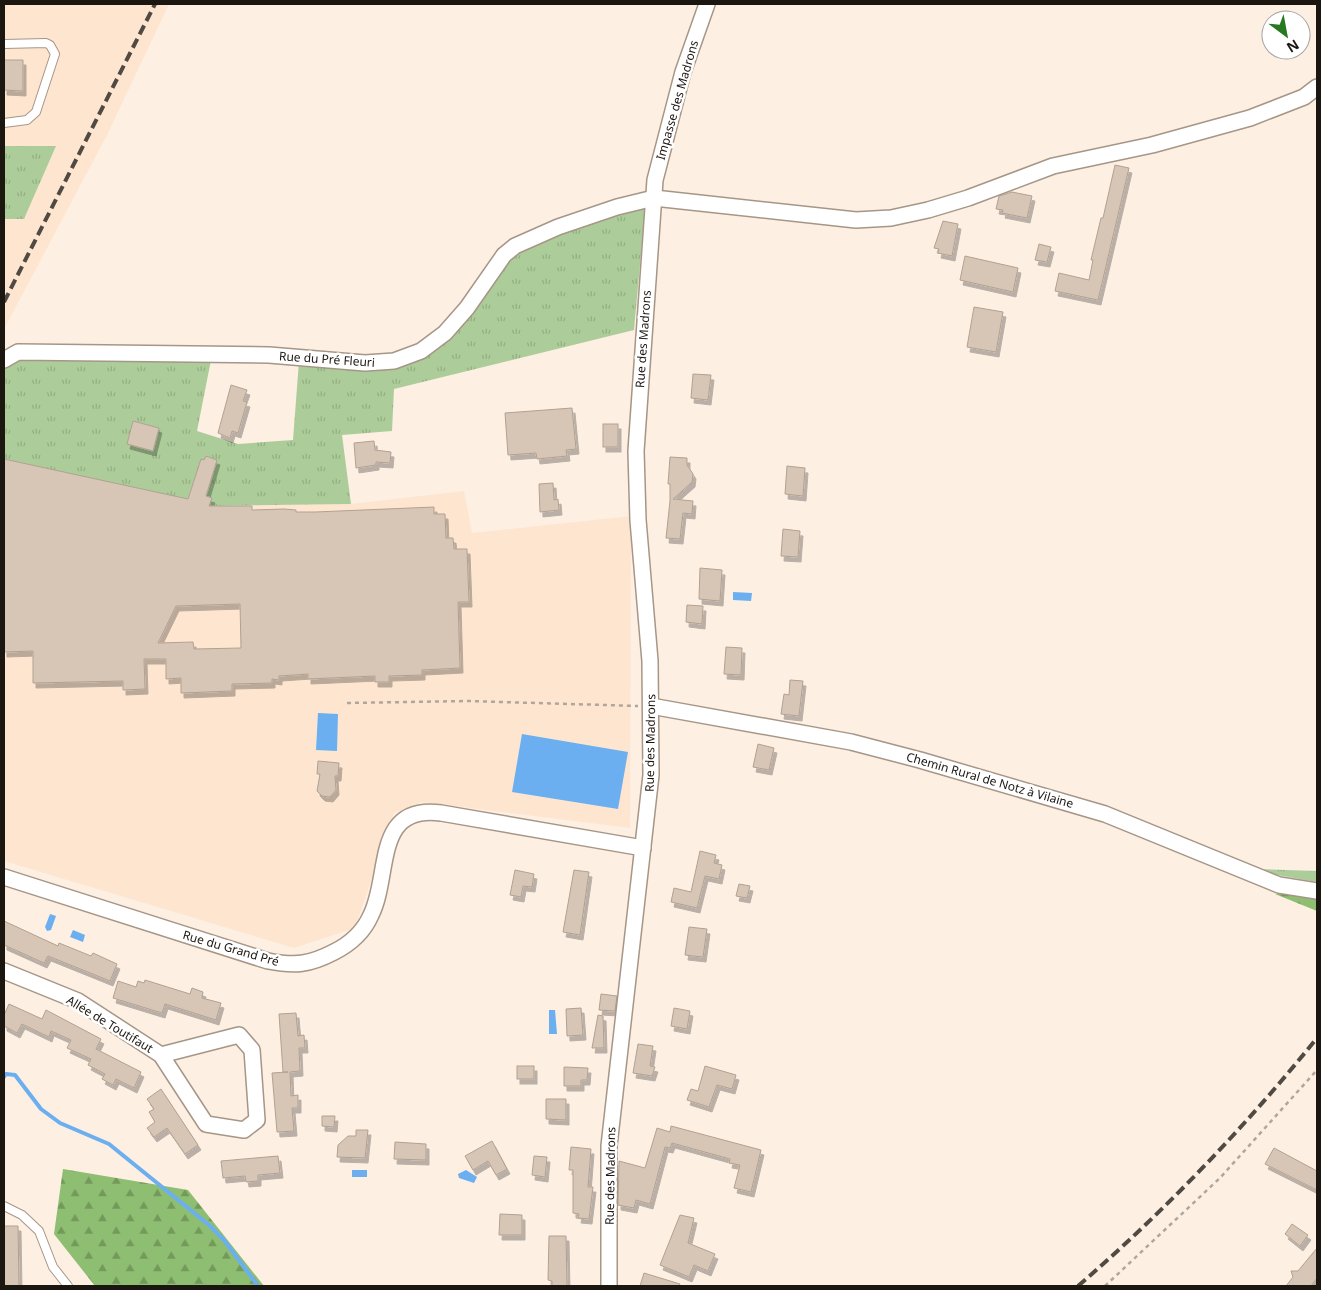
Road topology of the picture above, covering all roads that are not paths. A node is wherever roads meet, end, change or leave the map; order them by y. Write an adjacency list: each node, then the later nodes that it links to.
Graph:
1 (707, 4): 5 (street, Impasse des Madrons)
2 (4, 44): 4 (lane)
3 (1317, 87): 5 (street, Rue du Pré Fleuri)
4 (4, 123)
5 (654, 198): 6 (street, Rue du Pré Fleuri); 7 (street, Rue des Madrons)
6 (4, 360)
7 (651, 706): 8 (street, Rue des Madrons); 10 (street, Chemin Rural de Notz à Vilaine)
8 (643, 848): 9 (street, Rue du Grand Pré); 15 (street, Rue des Madrons)
9 (4, 877)
10 (1317, 891)
11 (4, 971): 12 (street, Allée de Toutifaut)
12 (161, 1055): 12 (street, Allée de Toutifaut)
13 (4, 1206): 14 (lane)
14 (68, 1286)
15 (609, 1286)

